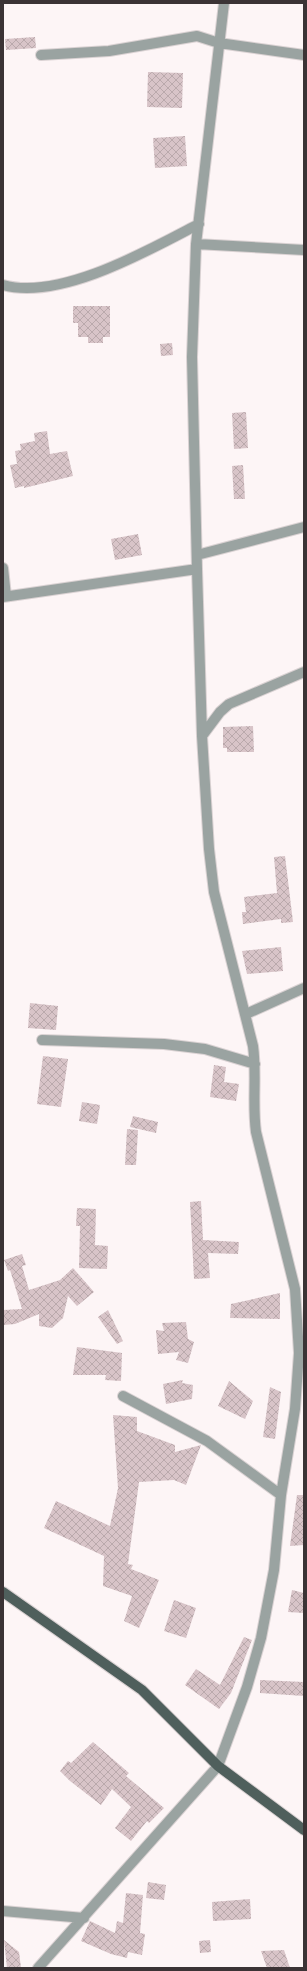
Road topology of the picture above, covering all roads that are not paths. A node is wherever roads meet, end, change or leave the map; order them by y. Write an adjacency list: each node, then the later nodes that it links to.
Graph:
1 (224, 3): 2 (street)
2 (218, 43): 3 (street); 4 (street); 5 (street)
3 (41, 55)
4 (304, 55)
5 (199, 224): 6 (street); 8 (street)
6 (196, 244): 7 (street); 10 (street)
7 (304, 250)
8 (3, 285)
9 (304, 527): 10 (street)
10 (197, 555): 12 (street)
11 (3, 568): 13 (street)
12 (197, 569): 13 (street); 15 (street)
13 (5, 596)
14 (304, 672): 15 (street)
15 (202, 736): 17 (street)
16 (304, 988): 17 (street)
17 (246, 1014): 19 (street)
18 (42, 1040): 19 (street)
19 (255, 1064): 21 (street)
20 (123, 1396): 22 (street)
21 (300, 1409): 22 (street)
22 (281, 1495): 24 (street)
23 (3, 1592): 24 (main road)
24 (218, 1766): 25 (main road); 27 (street)
25 (304, 1830)
26 (3, 1912): 27 (street)
27 (84, 1918): 28 (street)
28 (38, 1968)

